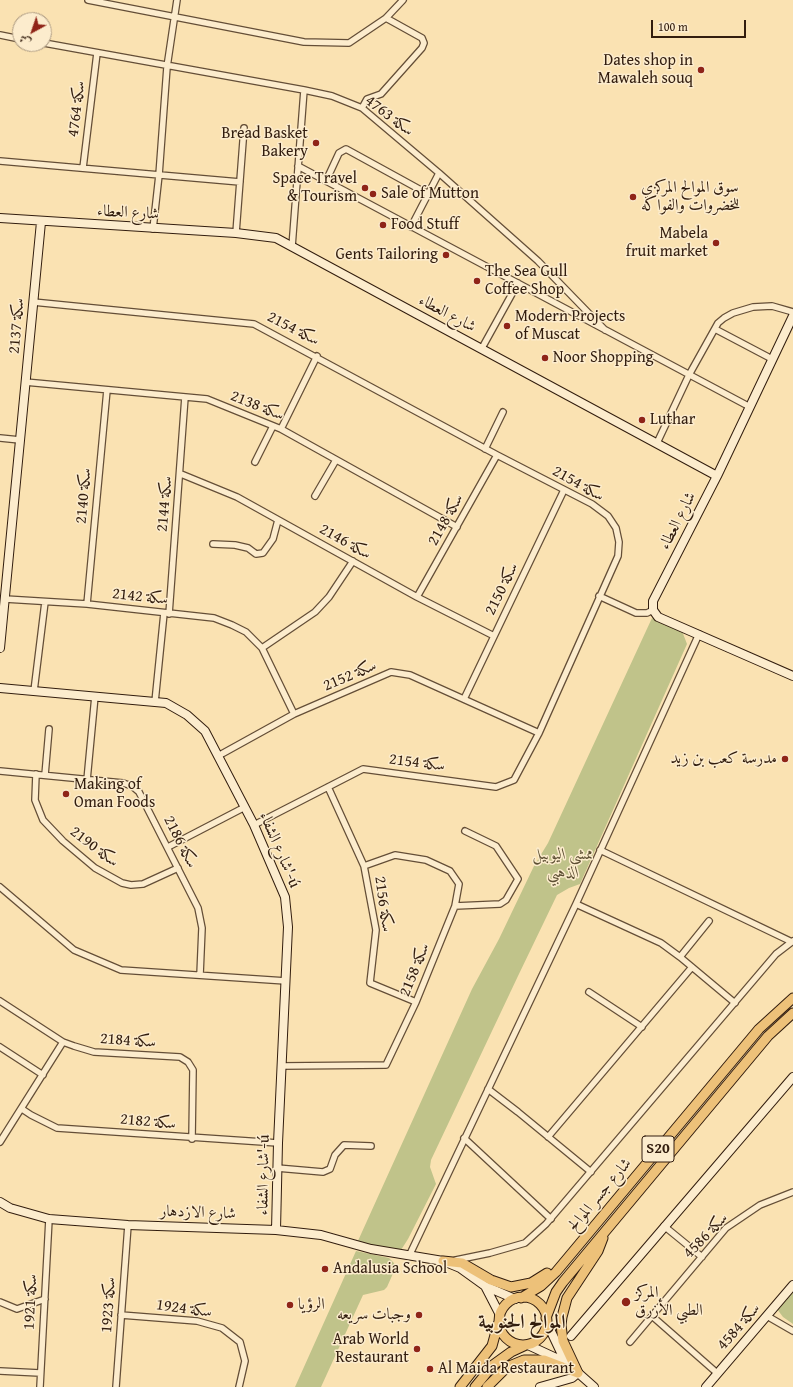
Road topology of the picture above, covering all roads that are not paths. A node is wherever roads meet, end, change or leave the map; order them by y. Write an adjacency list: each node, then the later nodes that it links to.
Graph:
1 (92, 0): 4 (street)
2 (177, 0): 4 (street)
3 (403, 0): 5 (street)
4 (174, 16): 5 (street); 10 (street)
5 (386, 18): 12 (street)
6 (0, 35): 7 (street)
7 (12, 37)
8 (52, 45): 9 (street, سكة 4763)
9 (97, 53): 10 (street, سكة 4763); 16 (street, سكة 4764)
10 (167, 66): 11 (street, سكة 4763); 18 (street)
11 (304, 90): 12 (street, سكة 4763); 15 (street)
12 (362, 108): 17 (street, سكة 4763)
13 (244, 128): 20 (street)
14 (0, 161): 16 (street)
15 (298, 166): 19 (street); 27 (street)
16 (83, 168): 18 (street)
17 (439, 173): 21 (street); 33 (street, سكة 4763)
18 (159, 175): 20 (street); 25 (street)
19 (326, 181): 21 (street); 24 (street)
20 (240, 182): 26 (street)
21 (428, 194): 24 (street)
22 (0, 218): 23 (street, شارع العطاء)
23 (41, 222): 25 (street, شارع العطاء); 29 (street, سكة 2137)
24 (412, 226): 28 (street)
25 (153, 229): 26 (street, شارع العطاء)
26 (236, 233): 27 (street, شارع العطاء)
27 (292, 247): 34 (street, شارع العطاء)
28 (518, 283): 33 (street); 34 (street)
29 (33, 302): 35 (street, سكة 2154); 38 (street, سكة 2137)
30 (793, 312): 32 (street)
31 (793, 316): 36 (street)
32 (715, 328): 36 (street); 37 (street)
33 (605, 330): 37 (street)
34 (482, 348): 47 (street, شارع العطاء)
35 (317, 356): 44 (street); 48 (street, سكة 2154)
36 (772, 359): 41 (street)
37 (689, 375): 41 (street); 47 (street)
38 (25, 382): 39 (street, سكة 2138); 46 (street, سكة 2137)
39 (107, 390): 40 (street, سكة 2138); 64 (street, سكة 2140)
40 (185, 397): 43 (street, سكة 2138); 52 (street, سكة 2144)
41 (750, 407): 53 (street)
42 (503, 412): 48 (street)
43 (273, 426): 44 (street, سكة 2138); 51 (street)
44 (281, 429): 50 (street, سكة 2138)
45 (0, 438): 46 (street)
46 (20, 440): 62 (street, سكة 2137)
47 (657, 443): 53 (street, شارع العطاء)
48 (485, 449): 49 (street, سكة 2154)
49 (497, 455): 54 (street, سكة 2154); 57 (street, سكة 2148)
50 (336, 460): 55 (street); 57 (street, سكة 2138)
51 (255, 462)
52 (181, 474): 56 (street, سكة 2146); 66 (street, سكة 2144)
53 (717, 476): 65 (street, شارع العطاء)
54 (564, 490): 60 (street, سكة 2154); 68 (street, سكة 2150)
55 (315, 496)
56 (278, 520): 58 (street); 59 (street, سكة 2146)
57 (457, 527): 61 (street, سكة 2148)
58 (213, 544)
59 (352, 561): 61 (street, سكة 2146); 70 (street)
60 (599, 596): 65 (street); 79 (street, سكة 2154)
61 (417, 597): 68 (street, سكة 2146)
62 (5, 599): 63 (street, سكة 2142); 69 (street, سكة 2137)
63 (45, 602): 64 (street, سكة 2142); 73 (street)
64 (87, 604): 66 (street, سكة 2142)
65 (653, 610): 67 (street)
66 (167, 613): 70 (street, سكة 2142); 76 (street, سكة 2144)
67 (700, 634): 71 (street); 90 (street)
68 (494, 636): 75 (street, سكة 2150)
69 (0, 648)
70 (262, 648): 77 (street, سكة 2142)
71 (793, 676)
72 (0, 688): 73 (street, شارع الشفاء'-ú)
73 (34, 691): 74 (street, شارع الشفاء'-ú)
74 (95, 696): 76 (street, شارع الشفاء'-ú); 84 (street)
75 (464, 699): 77 (street, سكة 2152); 79 (street, سكة 2152)
76 (154, 702): 80 (street, شارع الشفاء'-ú)
77 (294, 714): 80 (street, سكة 2152)
78 (49, 729): 83 (street)
79 (539, 733): 85 (street, سكة 2154)
80 (218, 756): 86 (street, شارع الشفاء'-ú)
81 (0, 770): 82 (street, سكة 2186)
82 (36, 774): 83 (street, سكة 2186); 92 (street, سكة 2190)
83 (45, 775): 84 (street, سكة 2186)
84 (87, 780): 89 (street, سكة 2186)
85 (328, 787): 87 (street, سكة 2154); 91 (street, سكة 2156)
86 (245, 808): 87 (street, شارع الشفاء'-ú); 89 (street)
87 (254, 824): 101 (street, شارع الشفاء'-ú)
88 (465, 831): 95 (street)
89 (168, 846): 92 (street, سكة 2186)
90 (600, 850): 94 (street); 97 (street)
91 (364, 866): 95 (street, سكة 2158); 105 (street, سكة 2156)
92 (178, 868): 100 (street, سكة 2186)
93 (0, 887): 100 (street)
94 (576, 904): 98 (street); 115 (street)
95 (455, 906): 105 (street, سكة 2158)
96 (709, 921): 98 (street)
97 (793, 942): 106 (street)
98 (680, 957): 99 (street)
99 (692, 967): 106 (street); 108 (street)
100 (200, 975): 101 (street)
101 (286, 981): 111 (street, شارع الشفاء'-ú)
102 (589, 992): 108 (street)
103 (793, 998): 130 (main road, شارع جسر الموالح / S20)
104 (0, 1000): 109 (street, سكة 2184)
105 (416, 1002): 111 (street, سكة 2158)
106 (735, 1003): 124 (street)
107 (793, 1013): 133 (main road, شارع جسر الموالح / S20)
108 (642, 1027): 117 (street)
109 (63, 1042): 112 (street); 119 (street, سكة 2184)
110 (0, 1047): 112 (street)
111 (282, 1066): 121 (street, شارع الشفاء'-ú)
112 (43, 1075): 116 (street)
113 (793, 1077): 114 (street)
114 (790, 1087): 131 (street)
115 (488, 1089): 117 (street); 118 (street)
116 (22, 1109): 119 (street, سكة 2182); 120 (street)
117 (548, 1137): 124 (street)
118 (464, 1138): 128 (street); 134 (street)
119 (192, 1139): 121 (street, سكة 2182)
120 (0, 1142)
121 (278, 1144): 123 (street, شارع الشفاء'-ú)
122 (371, 1146): 123 (street)
123 (277, 1168): 132 (street, شارع الشفاء'-ú)
124 (590, 1172): 128 (street)
125 (793, 1192): 135 (street, سكة 4586)
126 (0, 1202): 127 (street, شارع الازدهار)
127 (49, 1219): 129 (street, شارع الازدهار); 141 (street, سكة 1921)
128 (551, 1219): 137 (street)
129 (128, 1225): 132 (street, شارع الازدهار); 143 (street, سكة 1923)
130 (595, 1226): 137 (main road); 140 (main road, شارع جسر الموالح / S20)
131 (664, 1226): 135 (street); 149 (street)
132 (276, 1230): 134 (street, شارع الازدهار)
133 (604, 1233): 147 (main road, شارع جسر الموالح / S20); 156 (main road)
134 (410, 1254): 136 (street, شارع الازدهار)
135 (702, 1257): 144 (street, سكة 4586)
136 (443, 1261): 137 (main road); 139 (street, شارع الازدهار)
137 (452, 1261)
138 (793, 1285): 145 (street, سكة 4584)
139 (484, 1286): 140 (street, شارع الازدهار); 146 (street, شارع الازدهار)
140 (518, 1298): 146 (main road, S20); 147 (main road)
141 (45, 1299): 142 (street); 154 (street, سكة 1921)
142 (0, 1302)
143 (122, 1315): 158 (street, سكة 1923); 159 (street, سكة 1924)
144 (652, 1316): 150 (street, سكة 4586); 155 (street)
145 (767, 1316): 148 (street); 155 (street, سكة 4584)
146 (499, 1318): 151 (main road); 160 (main road, S20)
147 (546, 1321): 151 (main road, S20); 152 (street)
148 (793, 1331)
149 (571, 1336)
150 (630, 1342)
151 (527, 1345): 152 (street); 161 (main road, S20)
152 (567, 1363): 156 (street)
153 (0, 1371): 154 (street)
154 (40, 1373): 157 (street, سكة 1921)
155 (718, 1373): 165 (street, سكة 4584)
156 (578, 1374): 162 (main road); 163 (street); 164 (street)
157 (40, 1387)
158 (116, 1387)
159 (239, 1387)
160 (460, 1387)
161 (475, 1387)
162 (487, 1387)
163 (540, 1387)
164 (594, 1387)
165 (706, 1387)

